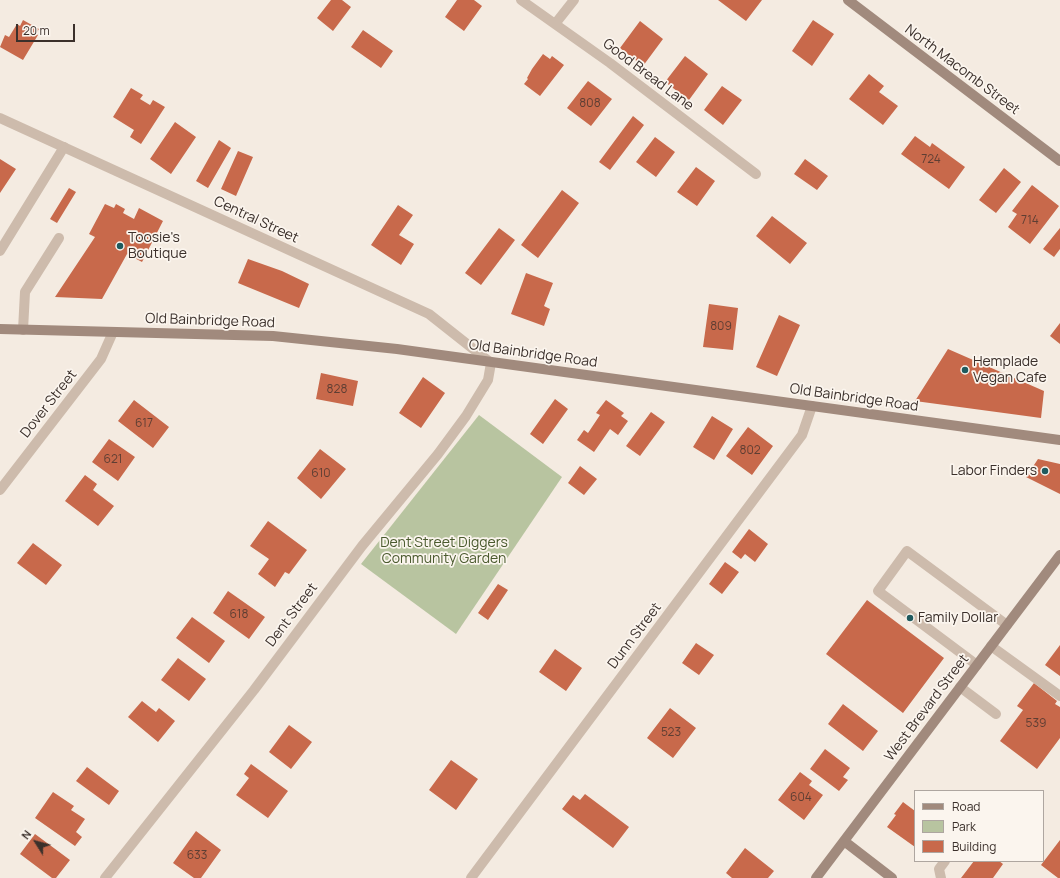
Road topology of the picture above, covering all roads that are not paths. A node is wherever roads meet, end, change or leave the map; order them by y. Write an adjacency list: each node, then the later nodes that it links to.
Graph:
1 (521, 0): 4 (street, Good Bread Lane)
2 (574, 0): 4 (street)
3 (848, 0): 7 (main road, North Macomb Street)
4 (555, 24): 8 (street, Good Bread Lane)
5 (0, 118): 6 (street, Central Street)
6 (64, 147): 10 (street); 14 (street, Central Street)
7 (1060, 161)
8 (756, 174)
9 (59, 238): 12 (street)
10 (0, 251)
11 (0, 329): 12 (main road, Old Bainbridge Road)
12 (23, 330): 13 (main road, Old Bainbridge Road)
13 (113, 332): 14 (main road, Old Bainbridge Road); 17 (street, Dover Street)
14 (491, 363): 15 (main road, Old Bainbridge Road); 27 (street, Dent Street)
15 (812, 406): 16 (main road, Old Bainbridge Road); 28 (street, Dunn Street)
16 (1060, 440)
17 (0, 490)
18 (1060, 555): 19 (main road, West Brevard Street)
19 (1007, 625): 20 (main road, West Brevard Street); 21 (street)
20 (991, 646): 21 (main road, West Brevard Street); 23 (street)
21 (977, 665): 22 (main road, West Brevard Street)
22 (960, 687): 24 (street); 25 (main road, West Brevard Street)
23 (1060, 696)
24 (996, 714)
25 (844, 841): 29 (main road, West Brevard Street); 30 (main road)
26 (944, 862): 31 (street)
27 (105, 878)
28 (471, 878)
29 (816, 878)
30 (892, 878)
31 (941, 878)

